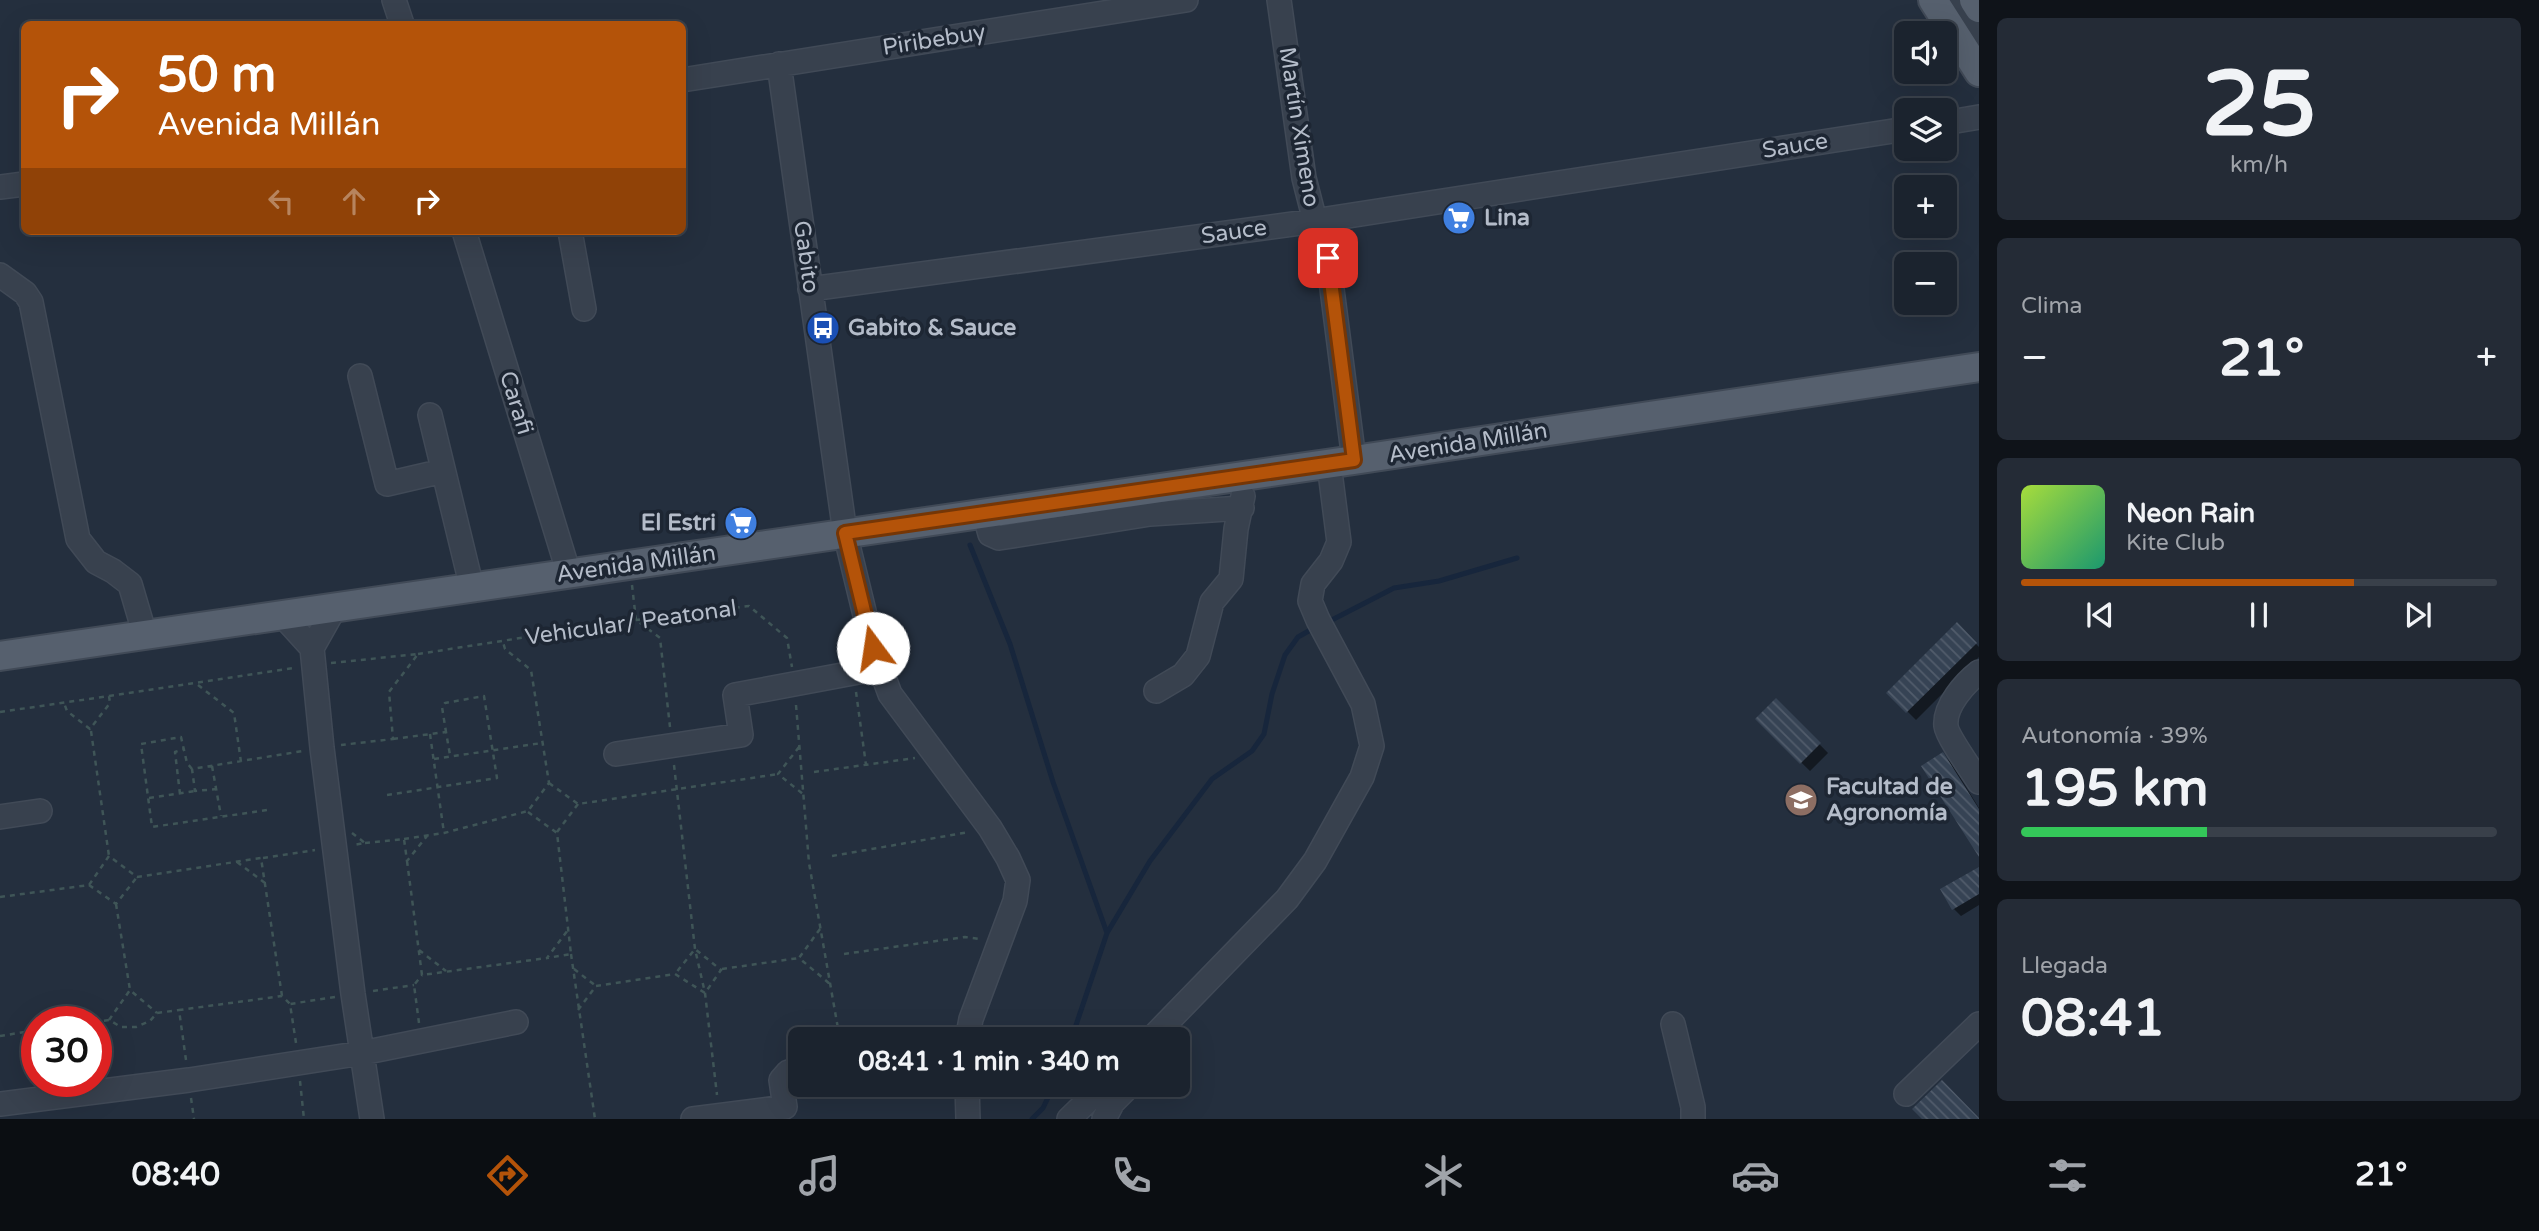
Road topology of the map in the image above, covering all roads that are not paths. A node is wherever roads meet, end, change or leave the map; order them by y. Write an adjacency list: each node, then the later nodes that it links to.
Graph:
1 (394, 0): 8 (street)
2 (1186, 0): 10 (street, Piribebuy)
3 (1279, 0): 18 (street, Martín Ximeno)
4 (1933, 0): 11 (main road)
5 (1952, 0): 9 (street)
6 (1974, 0): 7 (main road)
7 (1979, 8)
8 (401, 21)
9 (1979, 41)
10 (779, 64): 12 (street, Piribebuy); 22 (street, Gabito)
11 (1979, 72)
12 (686, 78)
13 (1979, 117): 14 (street)
14 (1957, 121)
15 (1894, 131): 18 (street, Sauce)
16 (21, 184): 17 (street)
17 (0, 187)
18 (1315, 221): 22 (street, Sauce); 27 (street, Martín Ximeno)
19 (465, 235): 33 (street, Carafi)
20 (570, 235): 23 (street)
21 (0, 275): 37 (street)
22 (810, 289): 32 (street, Gabito)
23 (584, 309)
24 (1979, 367): 27 (main road, Avenida Millán)
25 (360, 376): 28 (street)
26 (430, 415): 28 (street)
27 (1342, 462): 29 (main road, Avenida Millán); 47 (street, Martín Ximeno)
28 (443, 471): 34 (street)
29 (1246, 475): 30 (street); 31 (main road, Avenida Millán)
30 (1242, 508): 31 (street); 42 (street)
31 (984, 513): 32 (main road, Avenida Millán)
32 (845, 533): 33 (main road, Avenida Millán); 40 (street)
33 (569, 574): 34 (main road, Avenida Millán)
34 (472, 589): 35 (main road, Avenida Millán)
35 (334, 609): 36 (main road, Avenida Millán); 39 (street)
36 (282, 615): 37 (main road, Avenida Millán); 39 (street)
37 (145, 635): 38 (main road, Avenida Millán)
38 (0, 656)
39 (313, 656): 54 (street)
40 (880, 668): 43 (street); 51 (street)
41 (1979, 672): 44 (street)
42 (1156, 691)
43 (616, 754)
44 (1979, 782)
45 (40, 811): 46 (street)
46 (0, 817)
47 (1177, 1012): 52 (street, Martín Ximeno); 53 (street)
48 (516, 1022): 54 (street)
49 (1672, 1024): 66 (street)
50 (1979, 1024): 56 (street)
51 (969, 1027)
52 (1163, 1027)
53 (1172, 1027)
54 (362, 1053): 60 (street); 61 (street)
55 (788, 1073): 62 (street)
56 (1906, 1094)
57 (967, 1097): 63 (street)
58 (1092, 1097): 64 (street)
59 (1118, 1097): 65 (street)
60 (0, 1104)
61 (372, 1119)
62 (693, 1119)
63 (968, 1119)
64 (1069, 1119)
65 (1104, 1119)
66 (1693, 1119)

